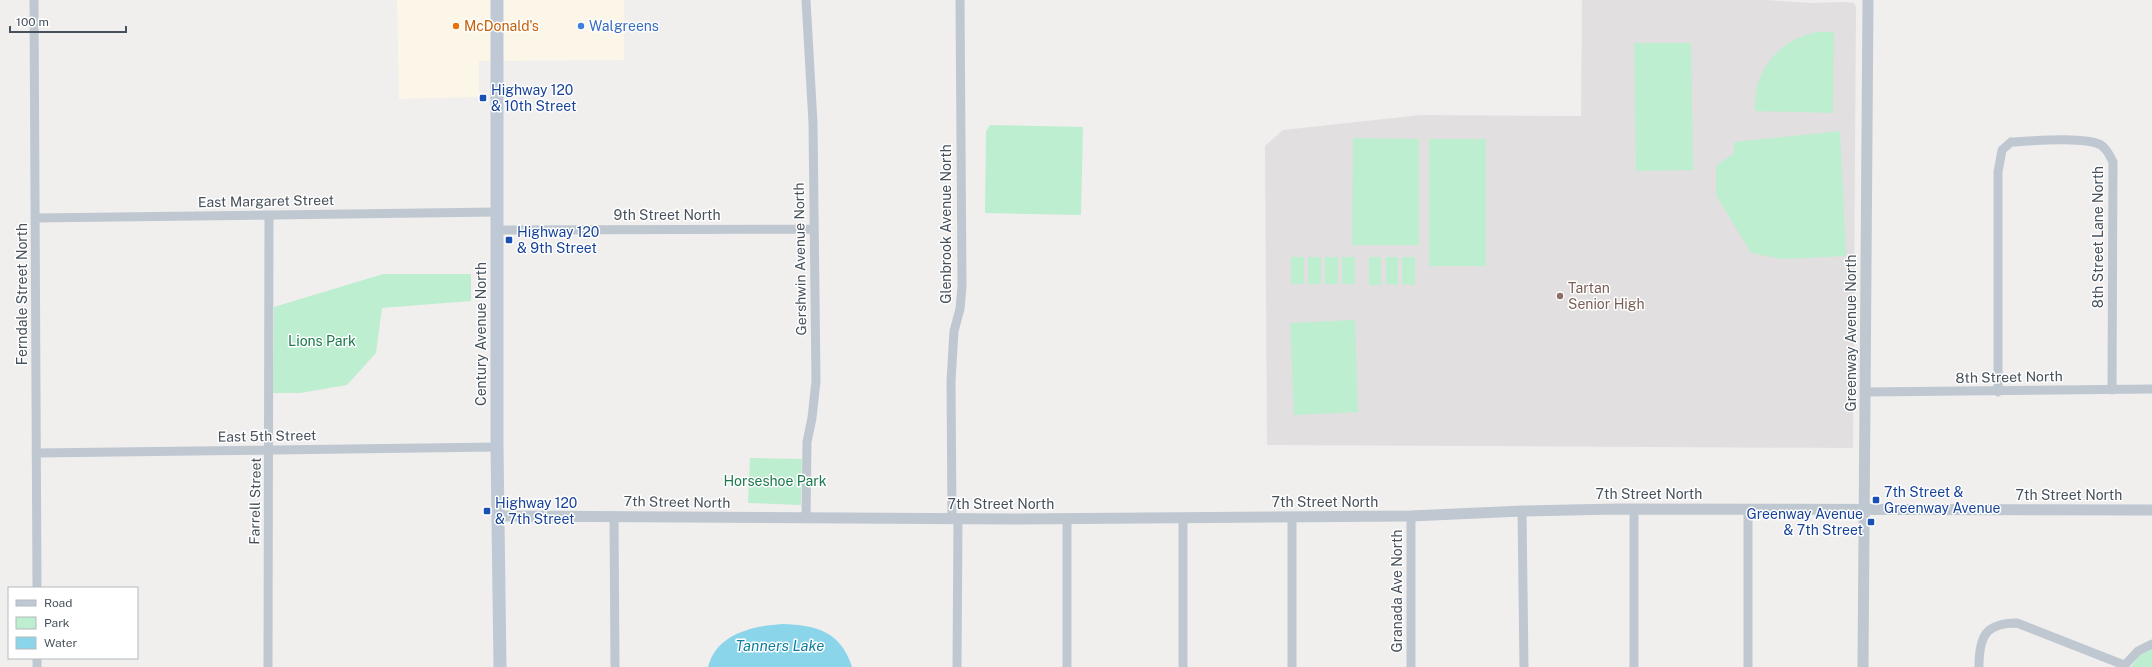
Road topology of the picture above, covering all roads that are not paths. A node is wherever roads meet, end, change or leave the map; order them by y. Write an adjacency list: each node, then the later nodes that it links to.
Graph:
1 (34, 0): 8 (street, Ferndale Street North)
2 (497, 0): 6 (main road, Century Avenue North)
3 (806, 0): 10 (street, Gershwin Avenue North)
4 (960, 0): 30 (street, Glenbrook Avenue North)
5 (1868, 0): 13 (street, Greenway Avenue North)
6 (497, 212): 7 (street, East Margaret Street); 9 (main road, Century Avenue North)
7 (269, 215): 8 (street, East Margaret Street); 16 (street, Farrell Street)
8 (35, 218): 17 (street, Ferndale Street North)
9 (497, 230): 10 (street, 9th Street North); 15 (main road, Century Avenue North)
10 (813, 230): 27 (street, Gershwin Avenue North)
11 (2152, 389): 12 (street, 8th Street North)
12 (2112, 390): 14 (street, 8th Street North); 14 (street, 8th Street Lane North)
13 (1866, 392): 14 (street, 8th Street North); 21 (street, Greenway Avenue North)
14 (1998, 392)
15 (497, 447): 16 (street, East 5th Street); 23 (main road, Century Avenue North)
16 (270, 450): 17 (street, East 5th Street); 34 (street, Farrell Street)
17 (36, 453): 31 (street, Ferndale Street North)
18 (1634, 509): 19 (street, 7th Street North); 20 (street, 7th Street North); 43 (street)
19 (1522, 510): 25 (street, 7th Street North); 42 (street)
20 (1748, 510): 21 (street, 7th Street North); 44 (street)
21 (1864, 510): 22 (street, 7th Street North); 45 (street, Greenway Avenue North)
22 (2152, 510)
23 (498, 516): 24 (street, 7th Street North); 35 (main road, Century Avenue North)
24 (614, 516): 27 (street, 7th Street North); 36 (street)
25 (1411, 516): 26 (street, 7th Street North); 41 (street, Granada Ave North)
26 (1292, 517): 29 (street, 7th Street North); 40 (street)
27 (806, 518): 30 (street, 7th Street North)
28 (1067, 518): 29 (street, 7th Street North); 30 (street, 7th Street North); 38 (street)
29 (1183, 518): 39 (street)
30 (955, 519): 37 (street, Glenbrook Avenue North)
31 (37, 587)
32 (2152, 644): 33 (street)
33 (2123, 666): 46 (street)
34 (268, 667)
35 (500, 667)
36 (615, 667)
37 (957, 667)
38 (1067, 667)
39 (1183, 667)
40 (1292, 667)
41 (1411, 667)
42 (1524, 667)
43 (1634, 667)
44 (1748, 667)
45 (1863, 667)
46 (1979, 667)

